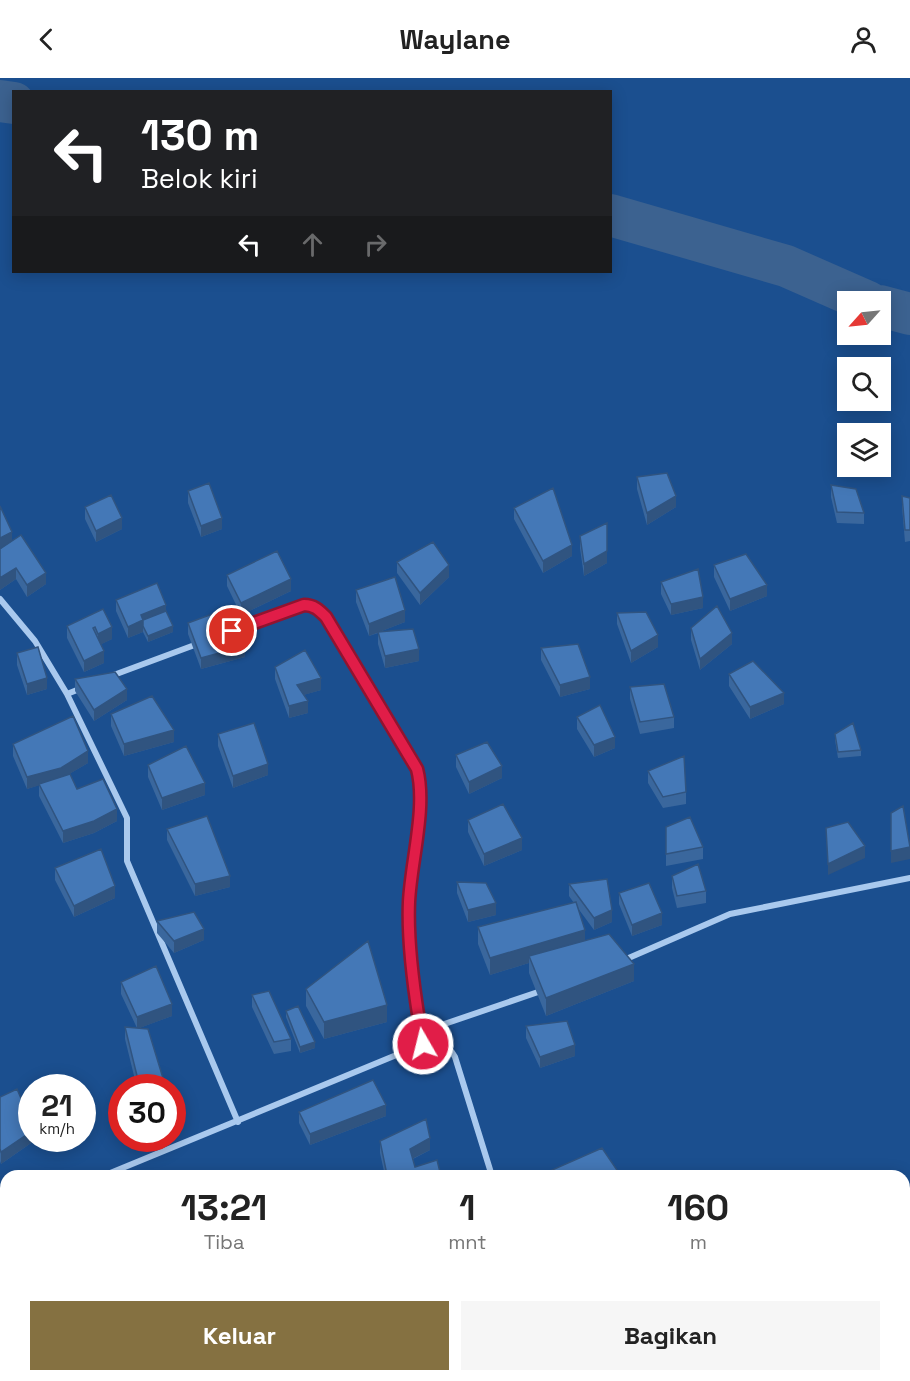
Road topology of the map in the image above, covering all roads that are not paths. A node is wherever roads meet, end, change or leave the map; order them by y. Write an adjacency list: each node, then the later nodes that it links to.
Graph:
1 (0, 599): 6 (street)
2 (228, 632): 10 (street)
3 (207, 640): 4 (street)
4 (103, 679)
5 (93, 683): 6 (street)
6 (67, 694): 12 (street)
7 (910, 878): 8 (street)
8 (614, 964)
9 (552, 987): 10 (street)
10 (421, 1032): 11 (street)
11 (423, 1044): 12 (street); 14 (street)
12 (238, 1122): 13 (street)
13 (118, 1170)
14 (490, 1170)

